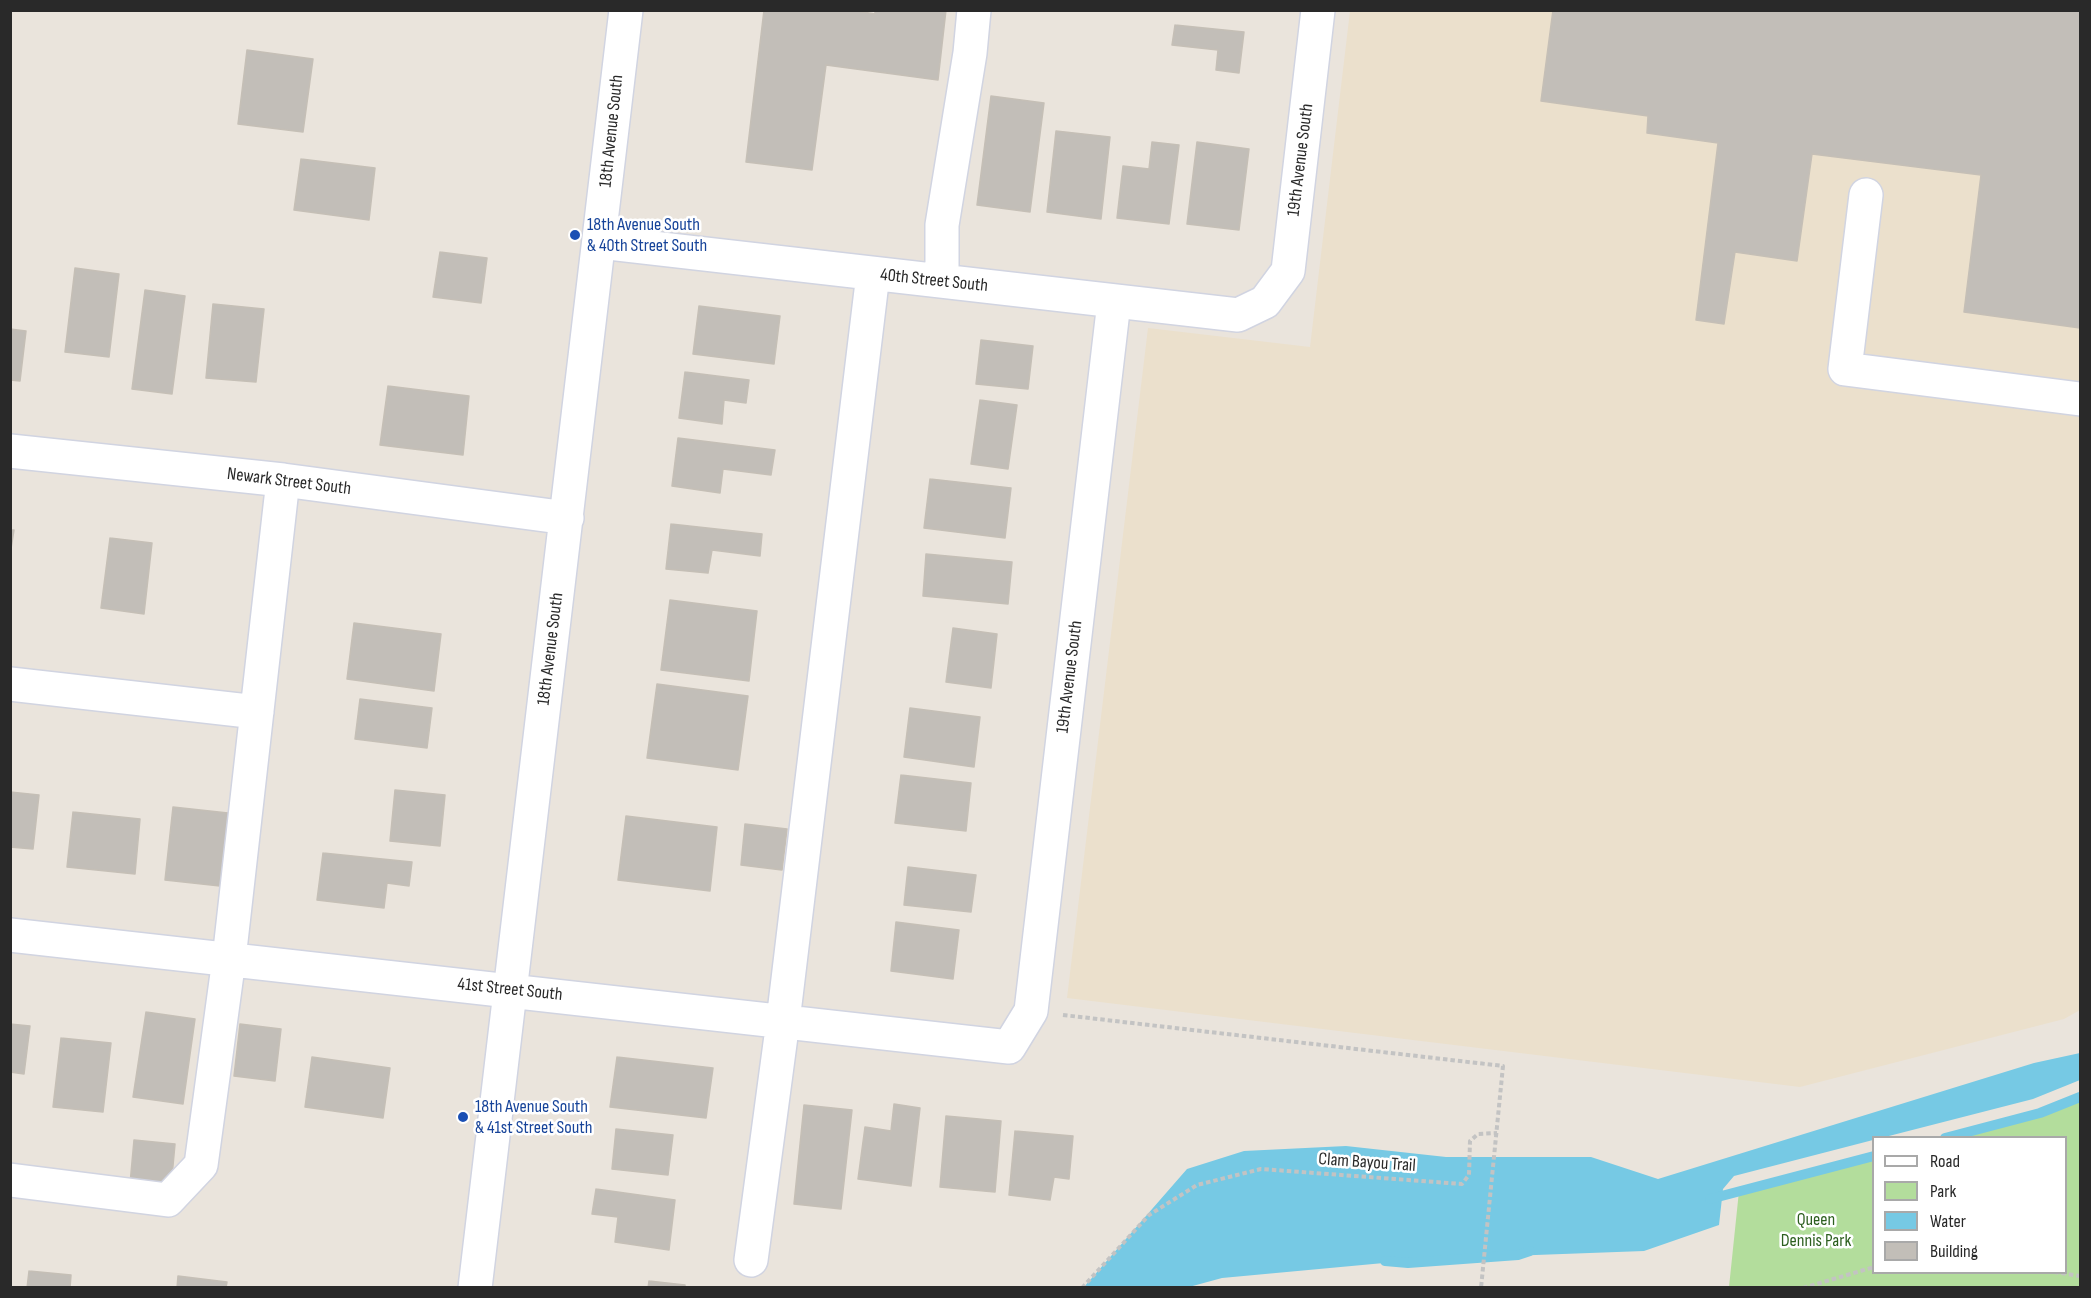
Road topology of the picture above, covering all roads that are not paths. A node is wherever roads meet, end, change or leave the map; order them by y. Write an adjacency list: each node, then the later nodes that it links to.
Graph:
1 (626, 10): 5 (street, 18th Avenue South)
2 (974, 10): 7 (street)
3 (1318, 10): 9 (street, 19th Avenue South)
4 (1866, 195): 10 (street)
5 (600, 242): 6 (street, 40th Street South); 13 (street, 18th Avenue South)
6 (873, 274): 7 (street, 40th Street South); 19 (street)
7 (942, 281): 8 (street, 40th Street South)
8 (1114, 302): 9 (street, 40th Street South); 20 (street, 19th Avenue South)
9 (1265, 302)
10 (2080, 399)
11 (10, 451): 12 (street, Newark Street South)
12 (283, 480): 13 (street, Newark Street South); 15 (street)
13 (567, 518): 18 (street, 18th Avenue South)
14 (10, 684): 15 (street)
15 (257, 712): 17 (street)
16 (10, 935): 17 (street, 41st Street South)
17 (229, 959): 18 (street, 41st Street South); 21 (street)
18 (512, 990): 19 (street, 41st Street South); 23 (street, 18th Avenue South)
19 (783, 1021): 20 (street, 41st Street South); 22 (street)
20 (1009, 1047)
21 (10, 1180)
22 (751, 1260)
23 (475, 1287)

